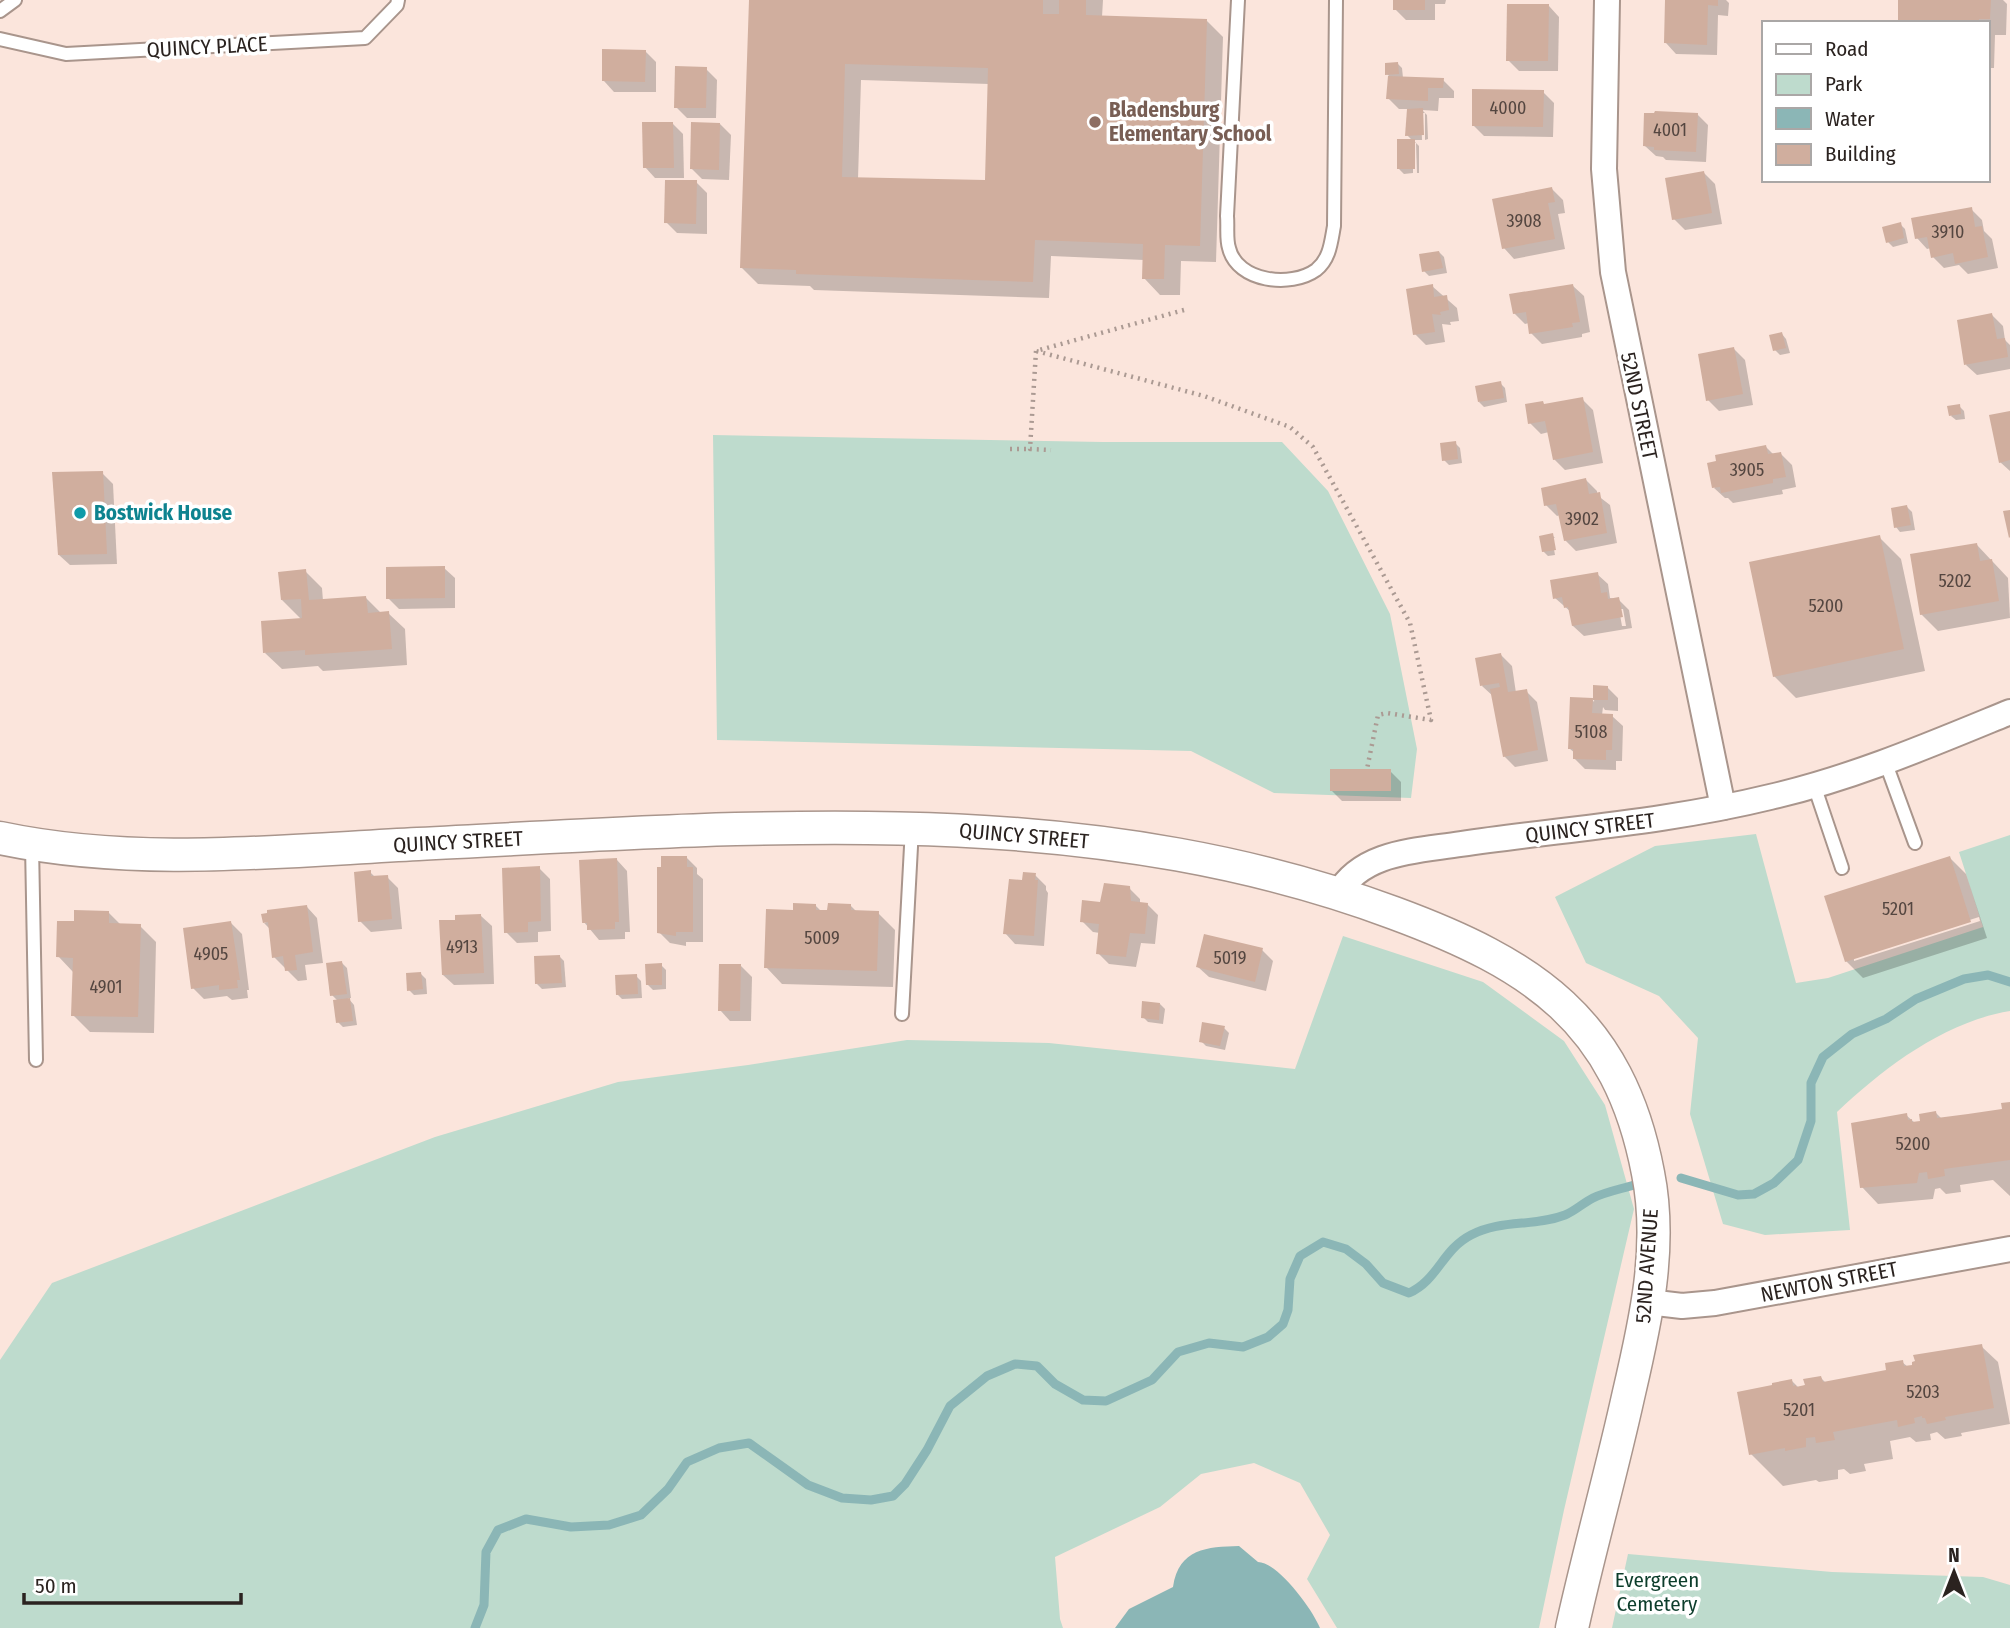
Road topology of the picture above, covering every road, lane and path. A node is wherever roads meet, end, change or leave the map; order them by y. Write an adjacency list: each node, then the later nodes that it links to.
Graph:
1 (15, 0): 6 (lane)
2 (398, 0): 7 (lane, QUINCY PLACE)
3 (1238, 0): 4 (lane)
4 (1336, 0)
5 (1607, 0): 17 (street, 52ND STREET)
6 (0, 11)
7 (0, 39)
8 (1184, 310): 9 (path)
9 (1036, 352): 11 (path); 15 (path)
10 (1010, 449): 11 (path)
11 (1030, 449): 12 (path)
12 (1051, 450)
13 (2010, 712): 14 (street, QUINCY STREET)
14 (1885, 761): 16 (street, QUINCY STREET); 20 (lane)
15 (1367, 769)
16 (1814, 785): 17 (street, QUINCY STREET); 22 (lane)
17 (1723, 807): 23 (street, QUINCY STREET)
18 (912, 828): 21 (street, QUINCY STREET); 23 (street, QUINCY STREET); 24 (lane)
19 (0, 838): 21 (street, QUINCY STREET)
20 (1914, 843)
21 (32, 845): 25 (lane)
22 (1842, 868)
23 (1338, 894): 27 (street, 52ND AVENUE)
24 (902, 1014)
25 (36, 1060)
26 (2010, 1249): 27 (street, NEWTON STREET)
27 (1648, 1302): 28 (street, 52ND AVENUE)
28 (1572, 1628)

